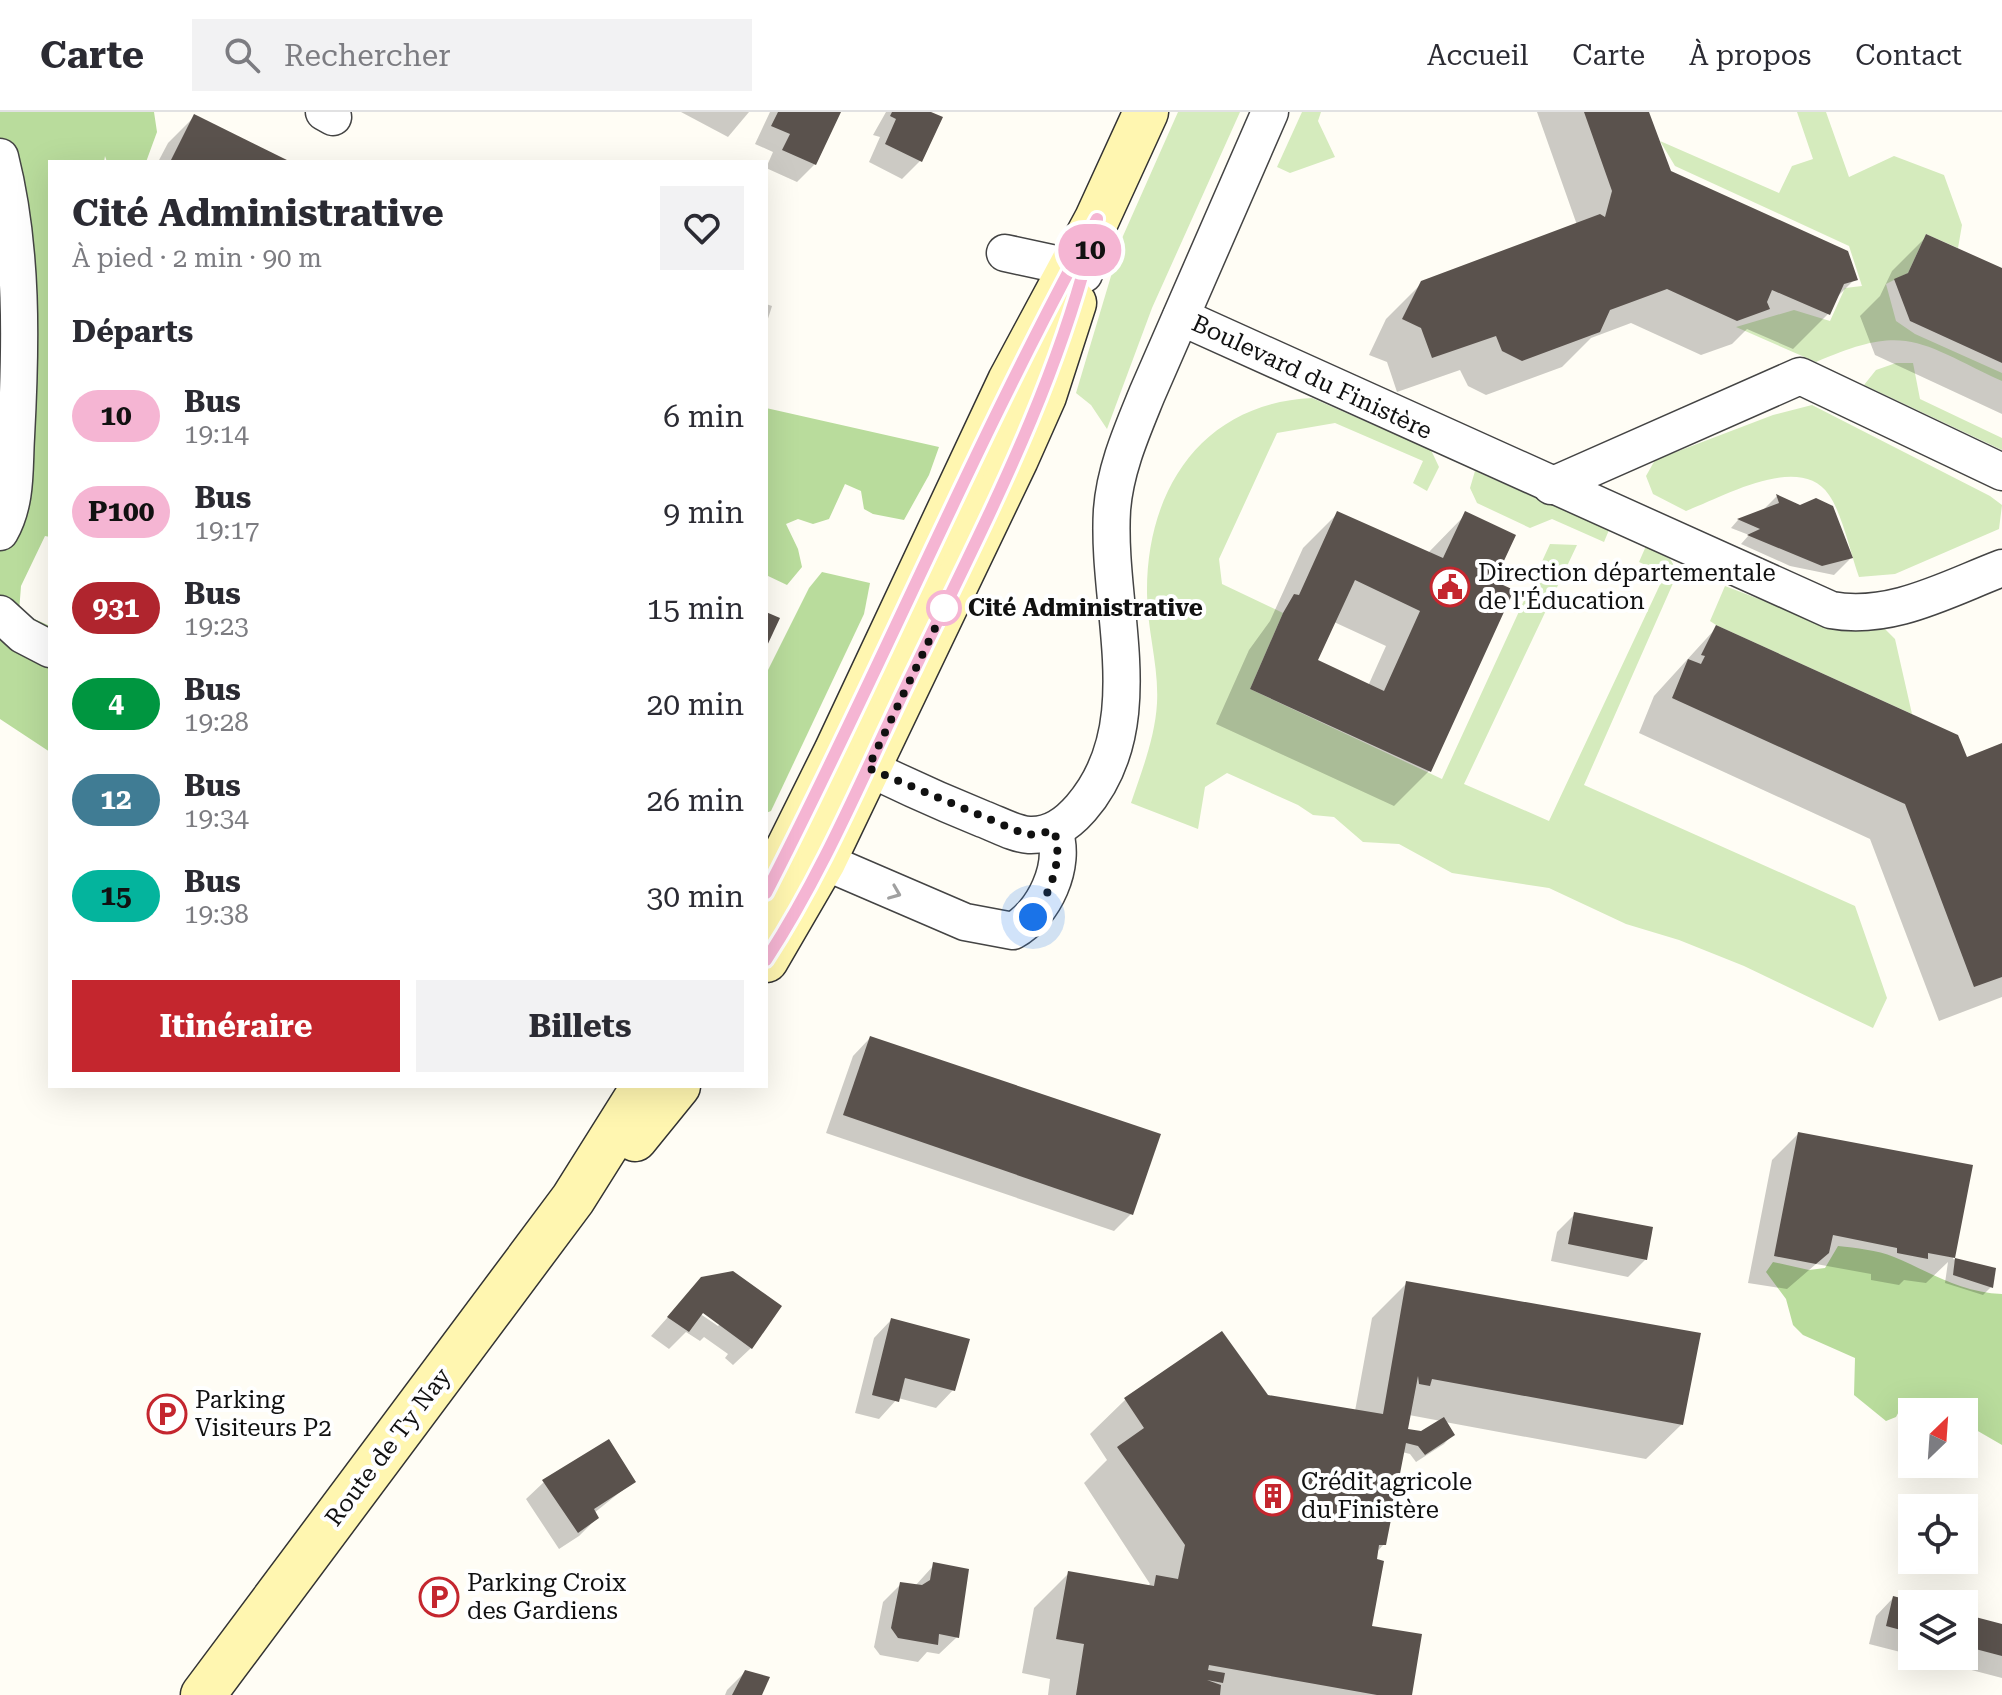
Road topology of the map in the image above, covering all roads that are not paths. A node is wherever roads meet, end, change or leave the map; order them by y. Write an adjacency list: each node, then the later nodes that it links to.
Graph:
1 (1146, 112): 5 (main road)
2 (1270, 112): 6 (street)
3 (0, 157): 9 (street)
4 (1005, 253): 5 (street)
5 (1077, 271): 13 (main road)
6 (1181, 317): 8 (street, Boulevard du Finistère); 14 (street, Boulevard du Finistère)
7 (2002, 472): 8 (street)
8 (1551, 486): 10 (street, Boulevard du Finistère)
9 (0, 532)
10 (2002, 568)
11 (0, 614): 12 (street)
12 (48, 648)
13 (852, 760): 14 (street); 15 (main road)
14 (1054, 831): 15 (street, one-way to 14)
15 (807, 854): 16 (main road); 17 (main road)
16 (768, 891)
17 (768, 953)
18 (643, 1088): 20 (main road)
19 (676, 1088): 20 (main road)
20 (573, 1199): 21 (main road, Route de Ty Nay)
21 (203, 1695)

